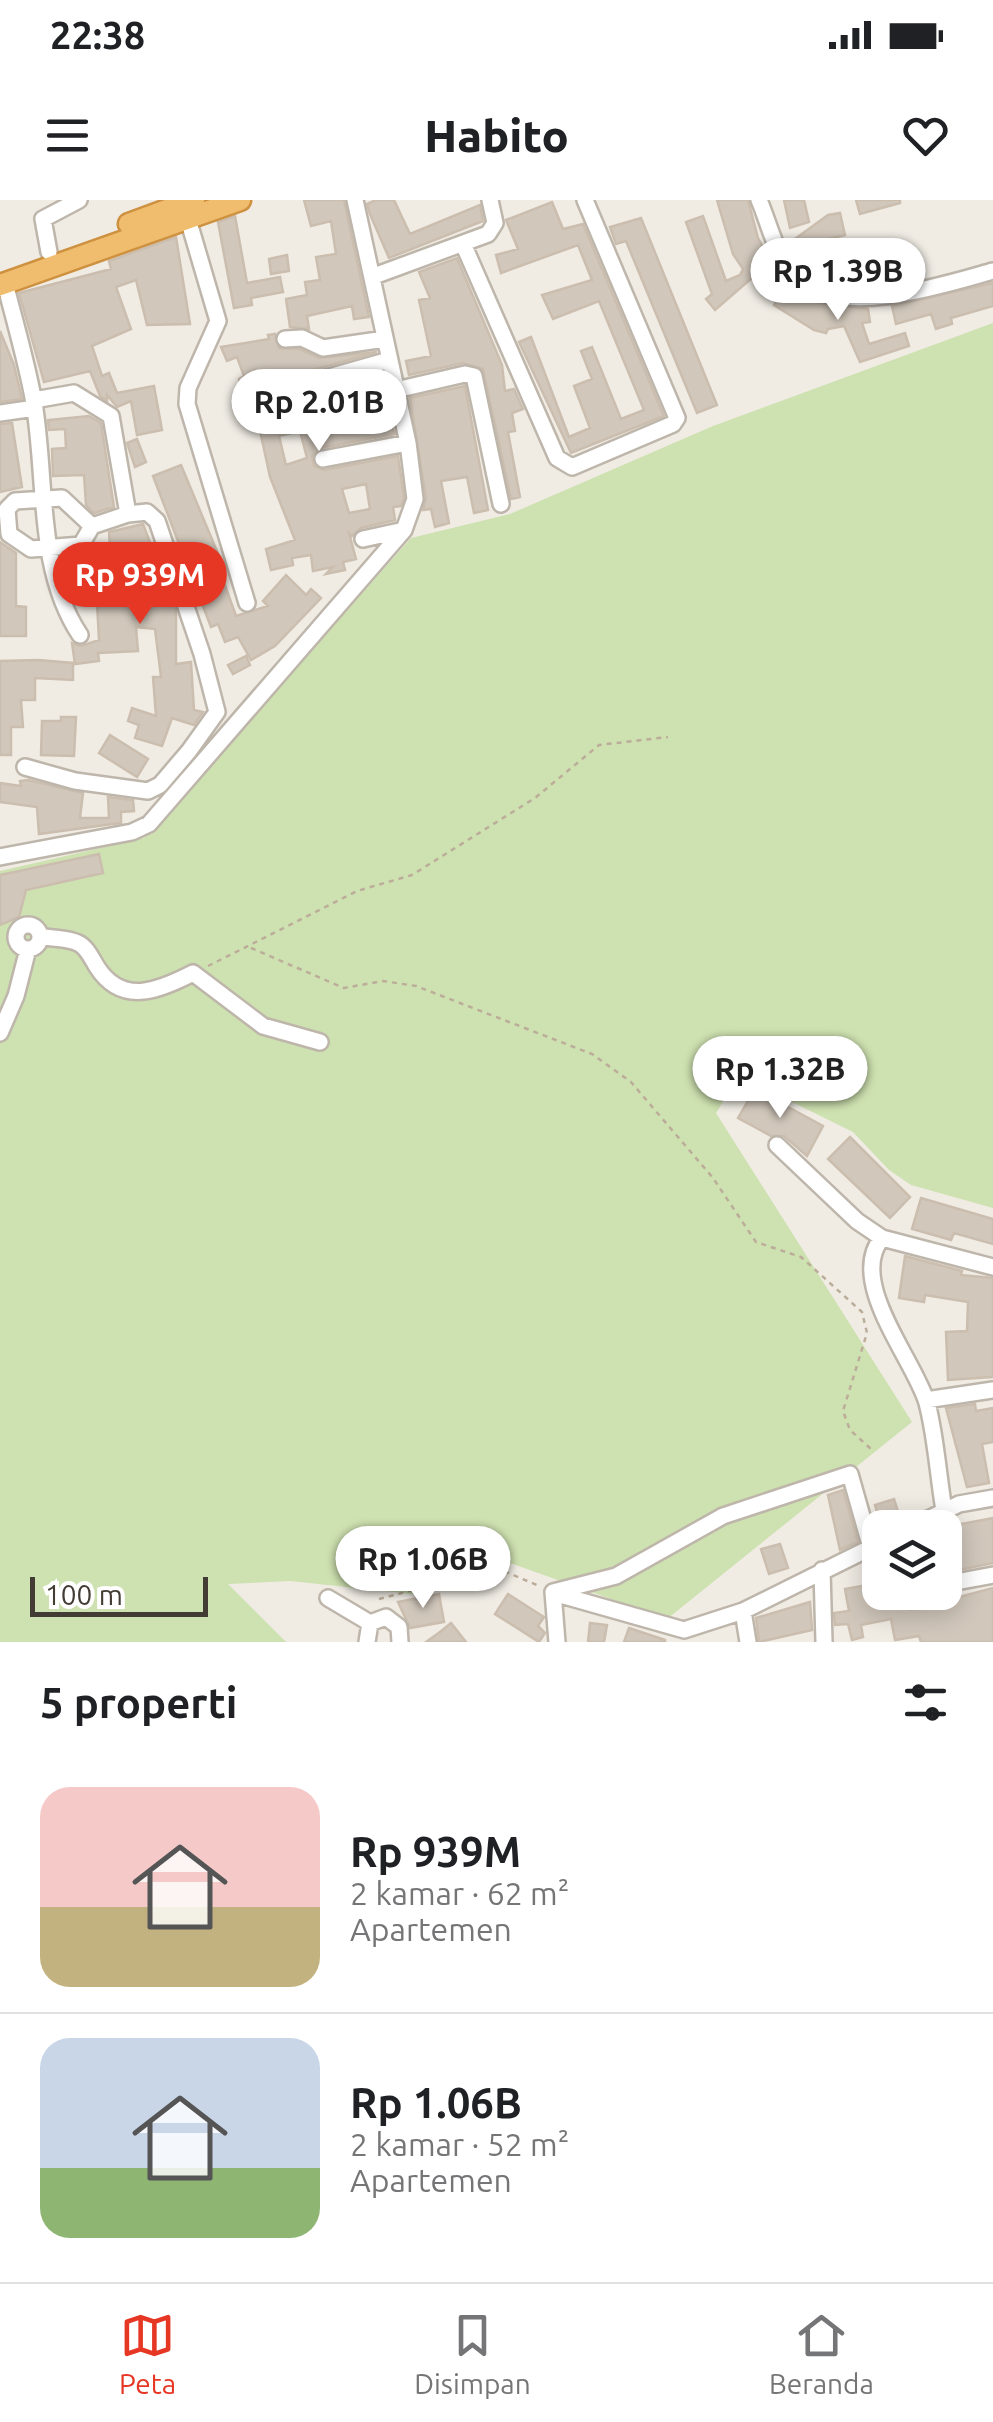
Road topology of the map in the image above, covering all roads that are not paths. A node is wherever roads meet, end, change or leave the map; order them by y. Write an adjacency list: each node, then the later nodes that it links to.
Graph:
1 (80, 200): 9 (street)
2 (240, 200): 7 (highway)
3 (355, 200): 11 (street)
4 (490, 200): 8 (street)
5 (586, 200): 8 (street)
6 (759, 200): 10 (street)
7 (191, 209): 9 (highway); 12 (highway); 29 (street)
8 (464, 246): 11 (street)
9 (49, 252): 12 (highway)
10 (993, 271)
11 (374, 276): 14 (street)
12 (2, 279): 18 (street)
13 (285, 339): 14 (street)
14 (385, 339): 15 (street)
15 (389, 360): 16 (street); 17 (street)
16 (396, 390): 20 (street); 23 (street)
17 (276, 392)
18 (34, 404): 19 (street); 22 (street); 24 (street)
19 (0, 414)
20 (408, 444): 21 (street); 26 (street)
21 (323, 459)
22 (45, 498): 25 (street); 28 (street); 28 (street)
23 (501, 504)
24 (128, 514): 25 (street); 31 (street)
25 (92, 526): 28 (street)
26 (404, 530): 27 (street); 32 (street)
27 (363, 539)
28 (50, 550): 30 (street)
29 (246, 603)
30 (80, 635)
31 (25, 766)
32 (0, 857)
33 (8, 935): 34 (street); 35 (street)
34 (40, 936): 35 (street); 37 (street)
35 (28, 949): 36 (street)
36 (0, 1033)
37 (320, 1042)
38 (777, 1146): 39 (street)
39 (882, 1238): 40 (street); 42 (street)
40 (993, 1268)
41 (993, 1390): 42 (street)
42 (926, 1400): 45 (street)
43 (993, 1498): 45 (street)
44 (862, 1510): 50 (street)
45 (944, 1510)
46 (862, 1552): 47 (street)
47 (822, 1570): 52 (street); 59 (street)
48 (993, 1575): 49 (street)
49 (962, 1581)
50 (553, 1592): 54 (street); 57 (street)
51 (328, 1598): 53 (street)
52 (743, 1611): 54 (street); 58 (street)
53 (370, 1622): 55 (street); 56 (street)
54 (684, 1636)
55 (367, 1642)
56 (400, 1642)
57 (557, 1642)
58 (748, 1642)
59 (824, 1642)

